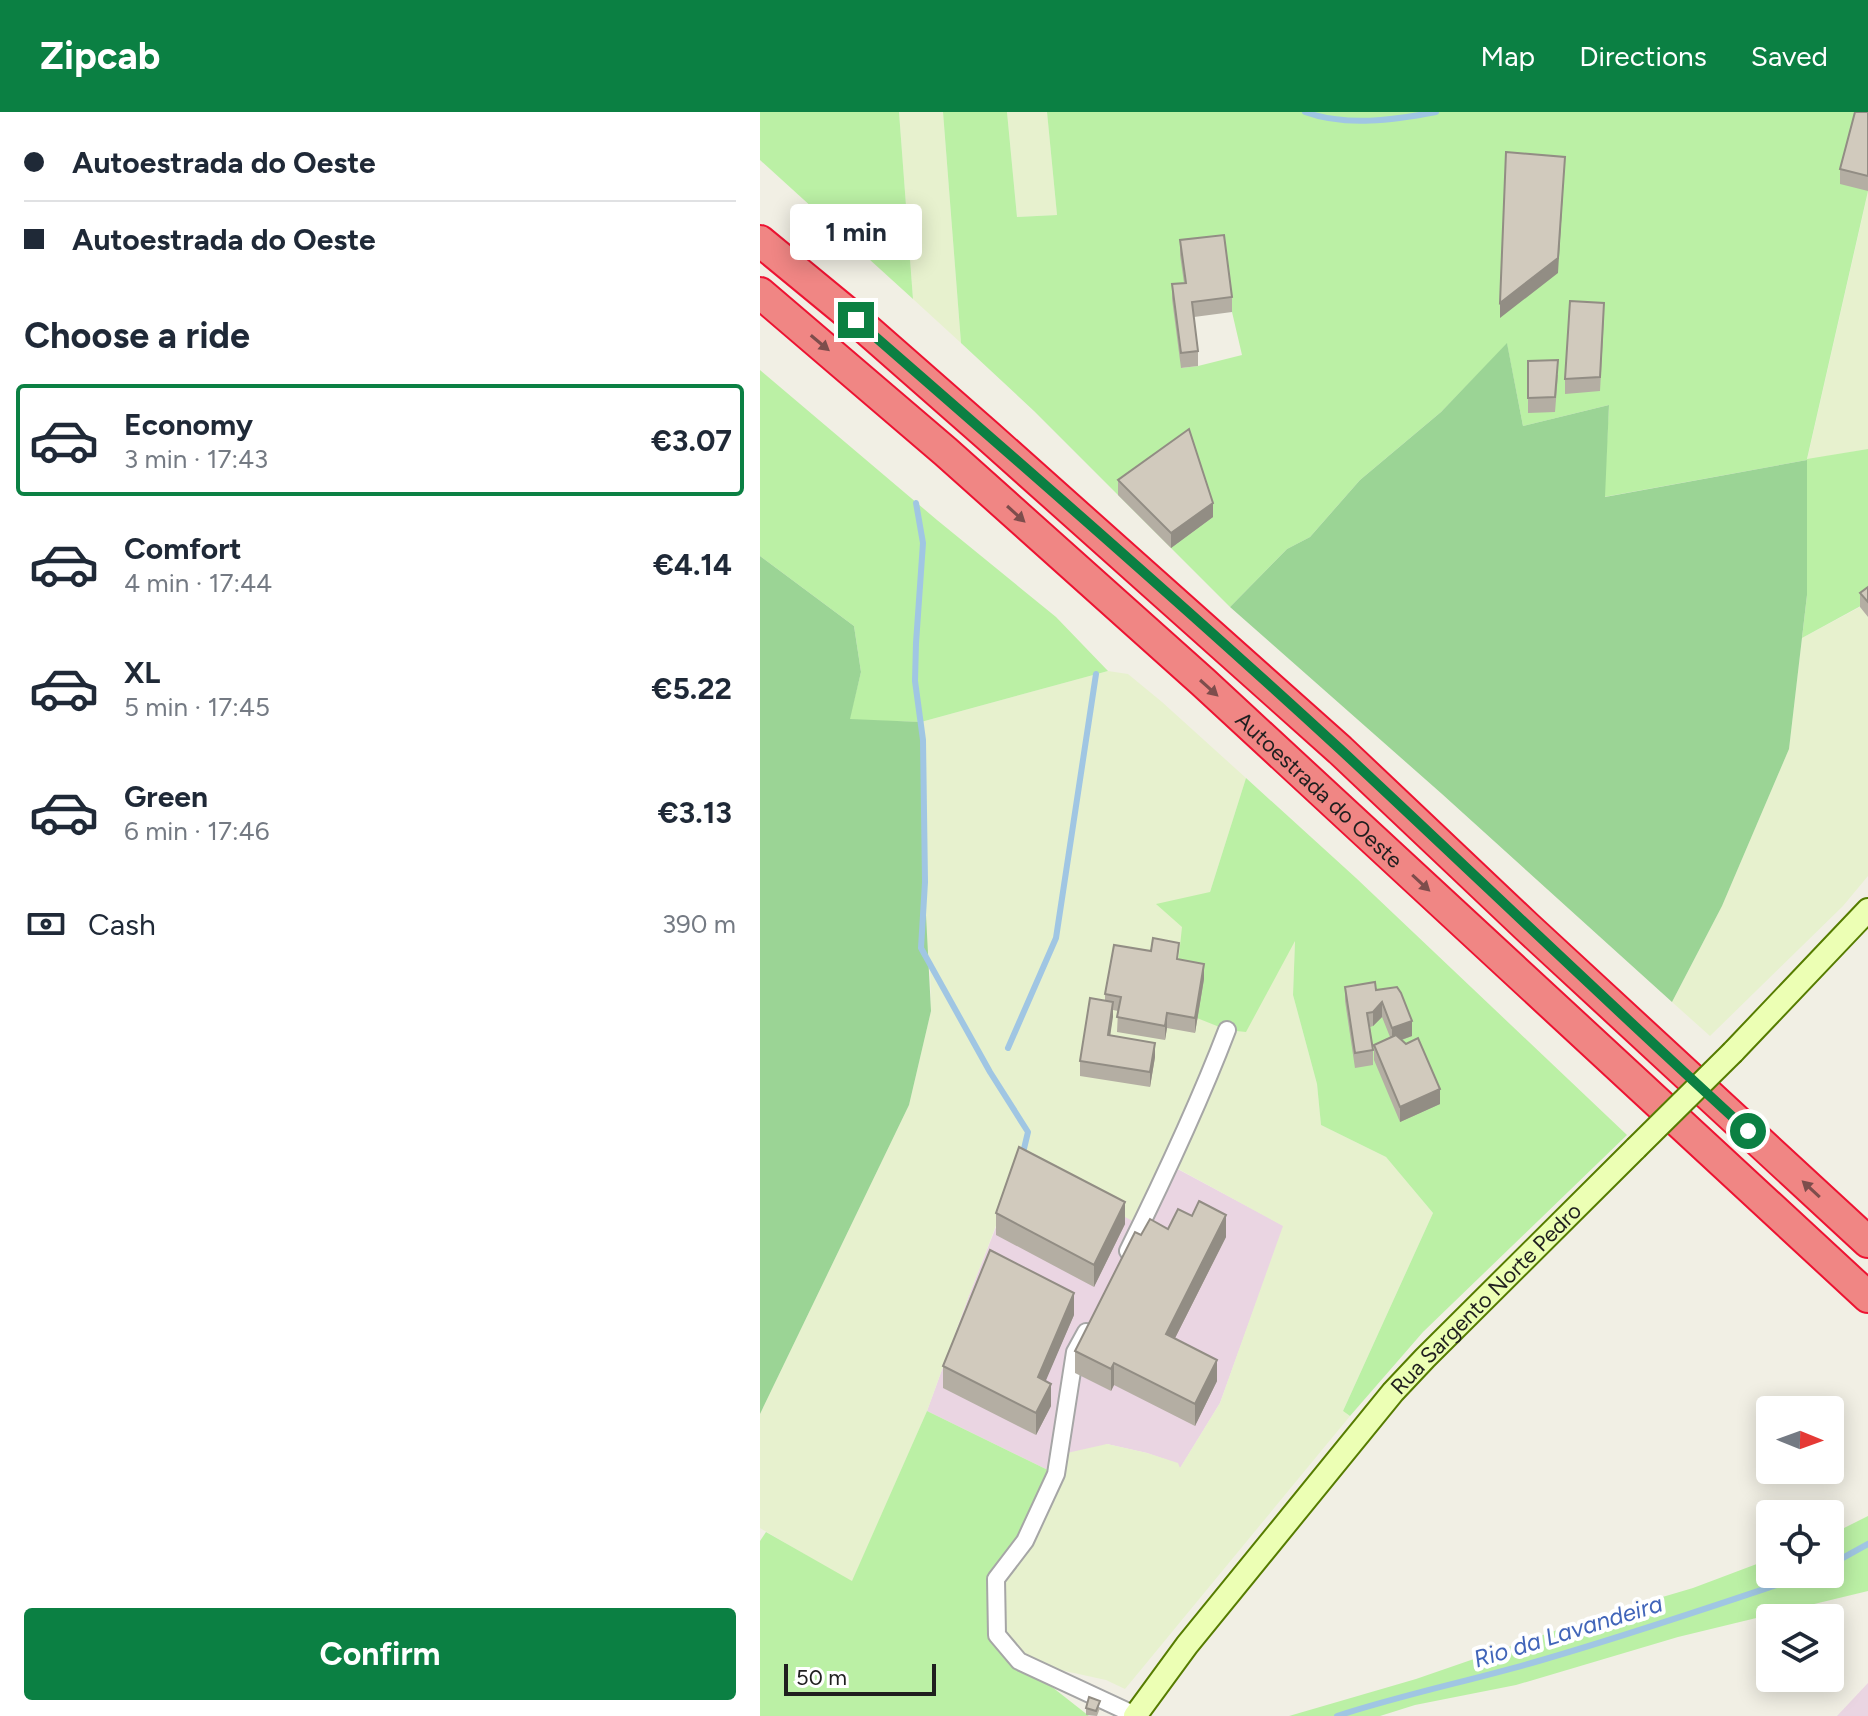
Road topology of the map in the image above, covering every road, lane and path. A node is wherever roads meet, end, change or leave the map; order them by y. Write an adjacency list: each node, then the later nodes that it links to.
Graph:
1 (760, 241): 5 (highway, Autoestrada do Oeste, one-way to 1)
2 (760, 293): 7 (highway, Autoestrada do Oeste, one-way to 7)
3 (1868, 910): 9 (street, Rua Sargento Norte Pedro, bridge)
4 (1227, 1030): 6 (street)
5 (1868, 1242)
6 (1122, 1263)
7 (1868, 1297)
8 (1097, 1313): 9 (street)
9 (1135, 1716)

